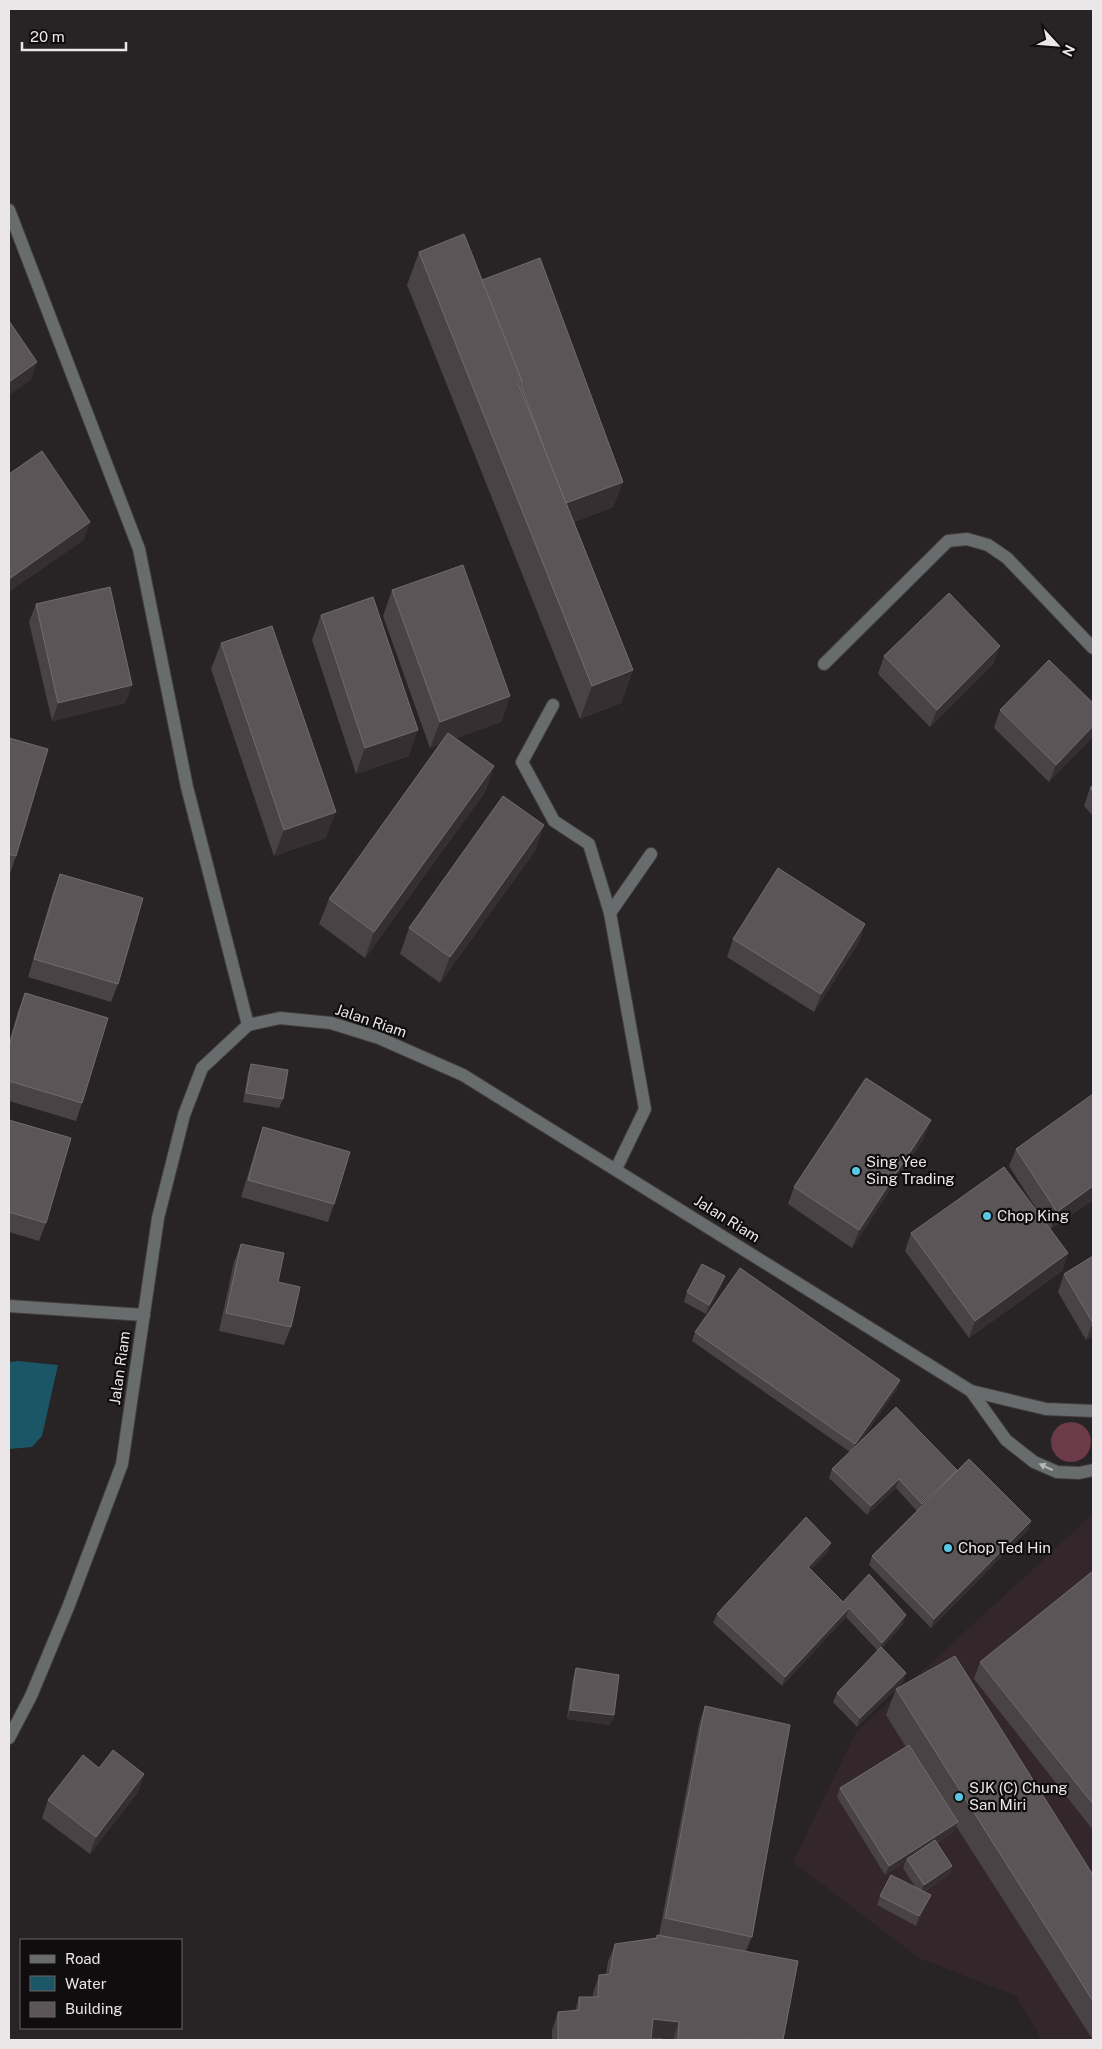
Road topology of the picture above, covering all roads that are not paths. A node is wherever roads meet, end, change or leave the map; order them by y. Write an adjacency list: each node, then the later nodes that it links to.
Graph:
1 (9, 210): 2 (street)
2 (12, 226): 8 (street)
3 (1093, 648): 4 (street)
4 (824, 664)
5 (553, 705): 7 (street)
6 (651, 854): 7 (street)
7 (610, 913): 9 (street)
8 (248, 1025): 9 (street, Jalan Riam); 11 (street, Jalan Riam)
9 (616, 1169): 12 (street, Jalan Riam)
10 (9, 1306): 11 (street)
11 (144, 1315): 15 (street, Jalan Riam)
12 (971, 1391): 13 (street, Jalan Riam); 14 (street, one-way to 12)
13 (1093, 1411)
14 (1093, 1470)
15 (9, 1738)

